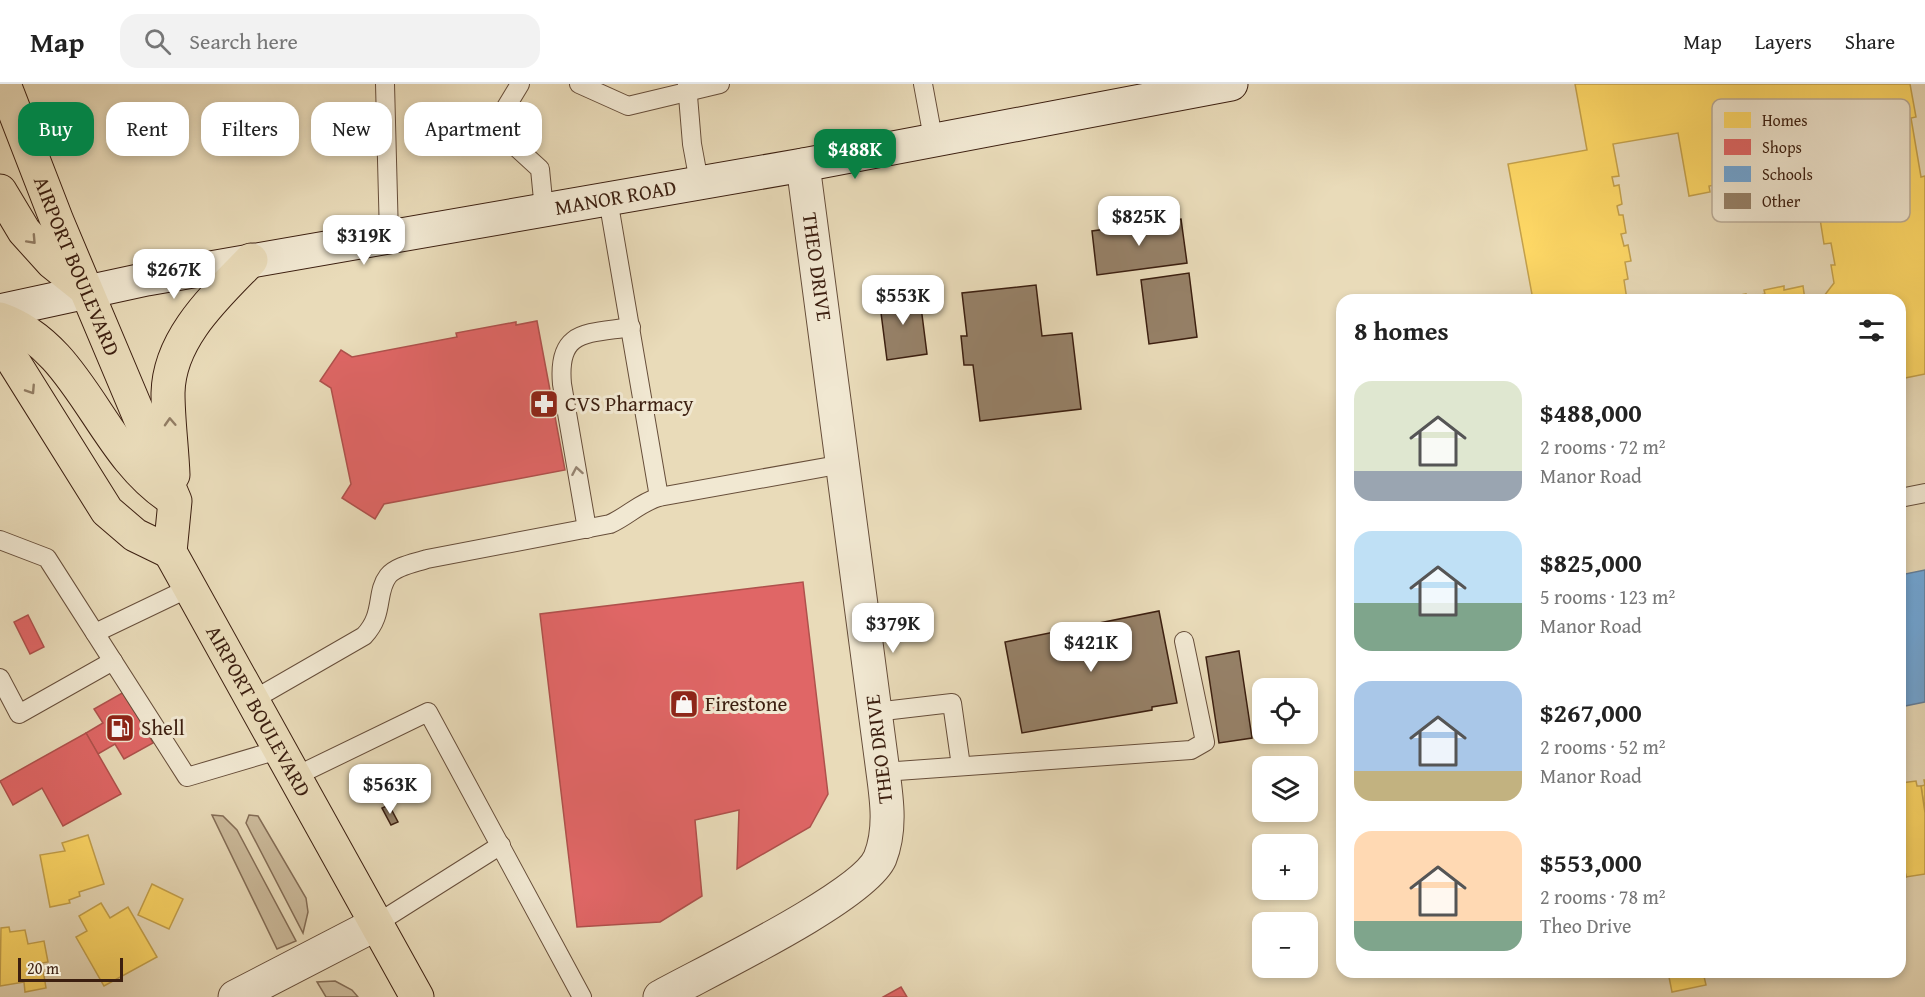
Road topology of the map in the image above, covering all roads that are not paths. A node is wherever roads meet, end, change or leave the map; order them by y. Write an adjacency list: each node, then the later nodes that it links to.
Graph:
1 (4, 84): 18 (main road, AIRPORT BOULEVARD)
2 (385, 84): 16 (lane)
3 (520, 84): 15 (lane)
4 (579, 84): 8 (lane)
5 (720, 84): 8 (lane)
6 (923, 84): 10 (lane)
7 (1231, 84): 9 (main road, MANOR ROAD)
8 (687, 87): 12 (lane)
9 (1134, 93): 10 (main road, MANOR ROAD)
10 (933, 138): 11 (main road, MANOR ROAD)
11 (803, 165): 12 (main road, MANOR ROAD); 23 (main road, THEO DRIVE)
12 (699, 182): 14 (main road, MANOR ROAD)
13 (0, 191): 18 (main road, one-way to 18)
14 (608, 199): 15 (main road, MANOR ROAD); 21 (lane)
15 (544, 210): 16 (main road, MANOR ROAD)
16 (390, 236): 17 (main road, MANOR ROAD)
17 (251, 260): 18 (main road, MANOR ROAD); 27 (main road, one-way to 17)
18 (88, 290): 19 (main road, MANOR ROAD); 27 (main road, AIRPORT BOULEVARD)
19 (0, 311)
20 (0, 320): 27 (main road)
21 (631, 327): 25 (lane); 28 (lane, one-way to 21)
22 (0, 340): 30 (main road, one-way to 30)
23 (843, 465): 25 (lane); 37 (main road, THEO DRIVE)
24 (1925, 494): 26 (lane)
25 (658, 497): 28 (lane)
26 (1906, 497)
27 (175, 501): 30 (main road, AIRPORT BOULEVARD)
28 (587, 529): 36 (lane)
29 (0, 540): 32 (lane)
30 (170, 552): 31 (main road, AIRPORT BOULEVARD)
31 (189, 588): 32 (lane); 36 (main road, AIRPORT BOULEVARD)
32 (95, 633): 34 (lane)
33 (1184, 641): 39 (lane)
34 (113, 661): 35 (lane); 38 (lane)
35 (0, 678)
36 (251, 701): 38 (main road, AIRPORT BOULEVARD)
37 (875, 712): 39 (lane); 40 (main road, THEO DRIVE)
38 (278, 750): 41 (main road, AIRPORT BOULEVARD)
39 (961, 766): 40 (lane)
40 (883, 772): 47 (main road, THEO DRIVE)
41 (294, 777): 42 (lane); 43 (main road, AIRPORT BOULEVARD)
42 (501, 845): 43 (lane); 46 (lane)
43 (376, 924): 44 (main road); 45 (main road, AIRPORT BOULEVARD)
44 (235, 997)
45 (417, 997)
46 (582, 997)
47 (660, 997)

